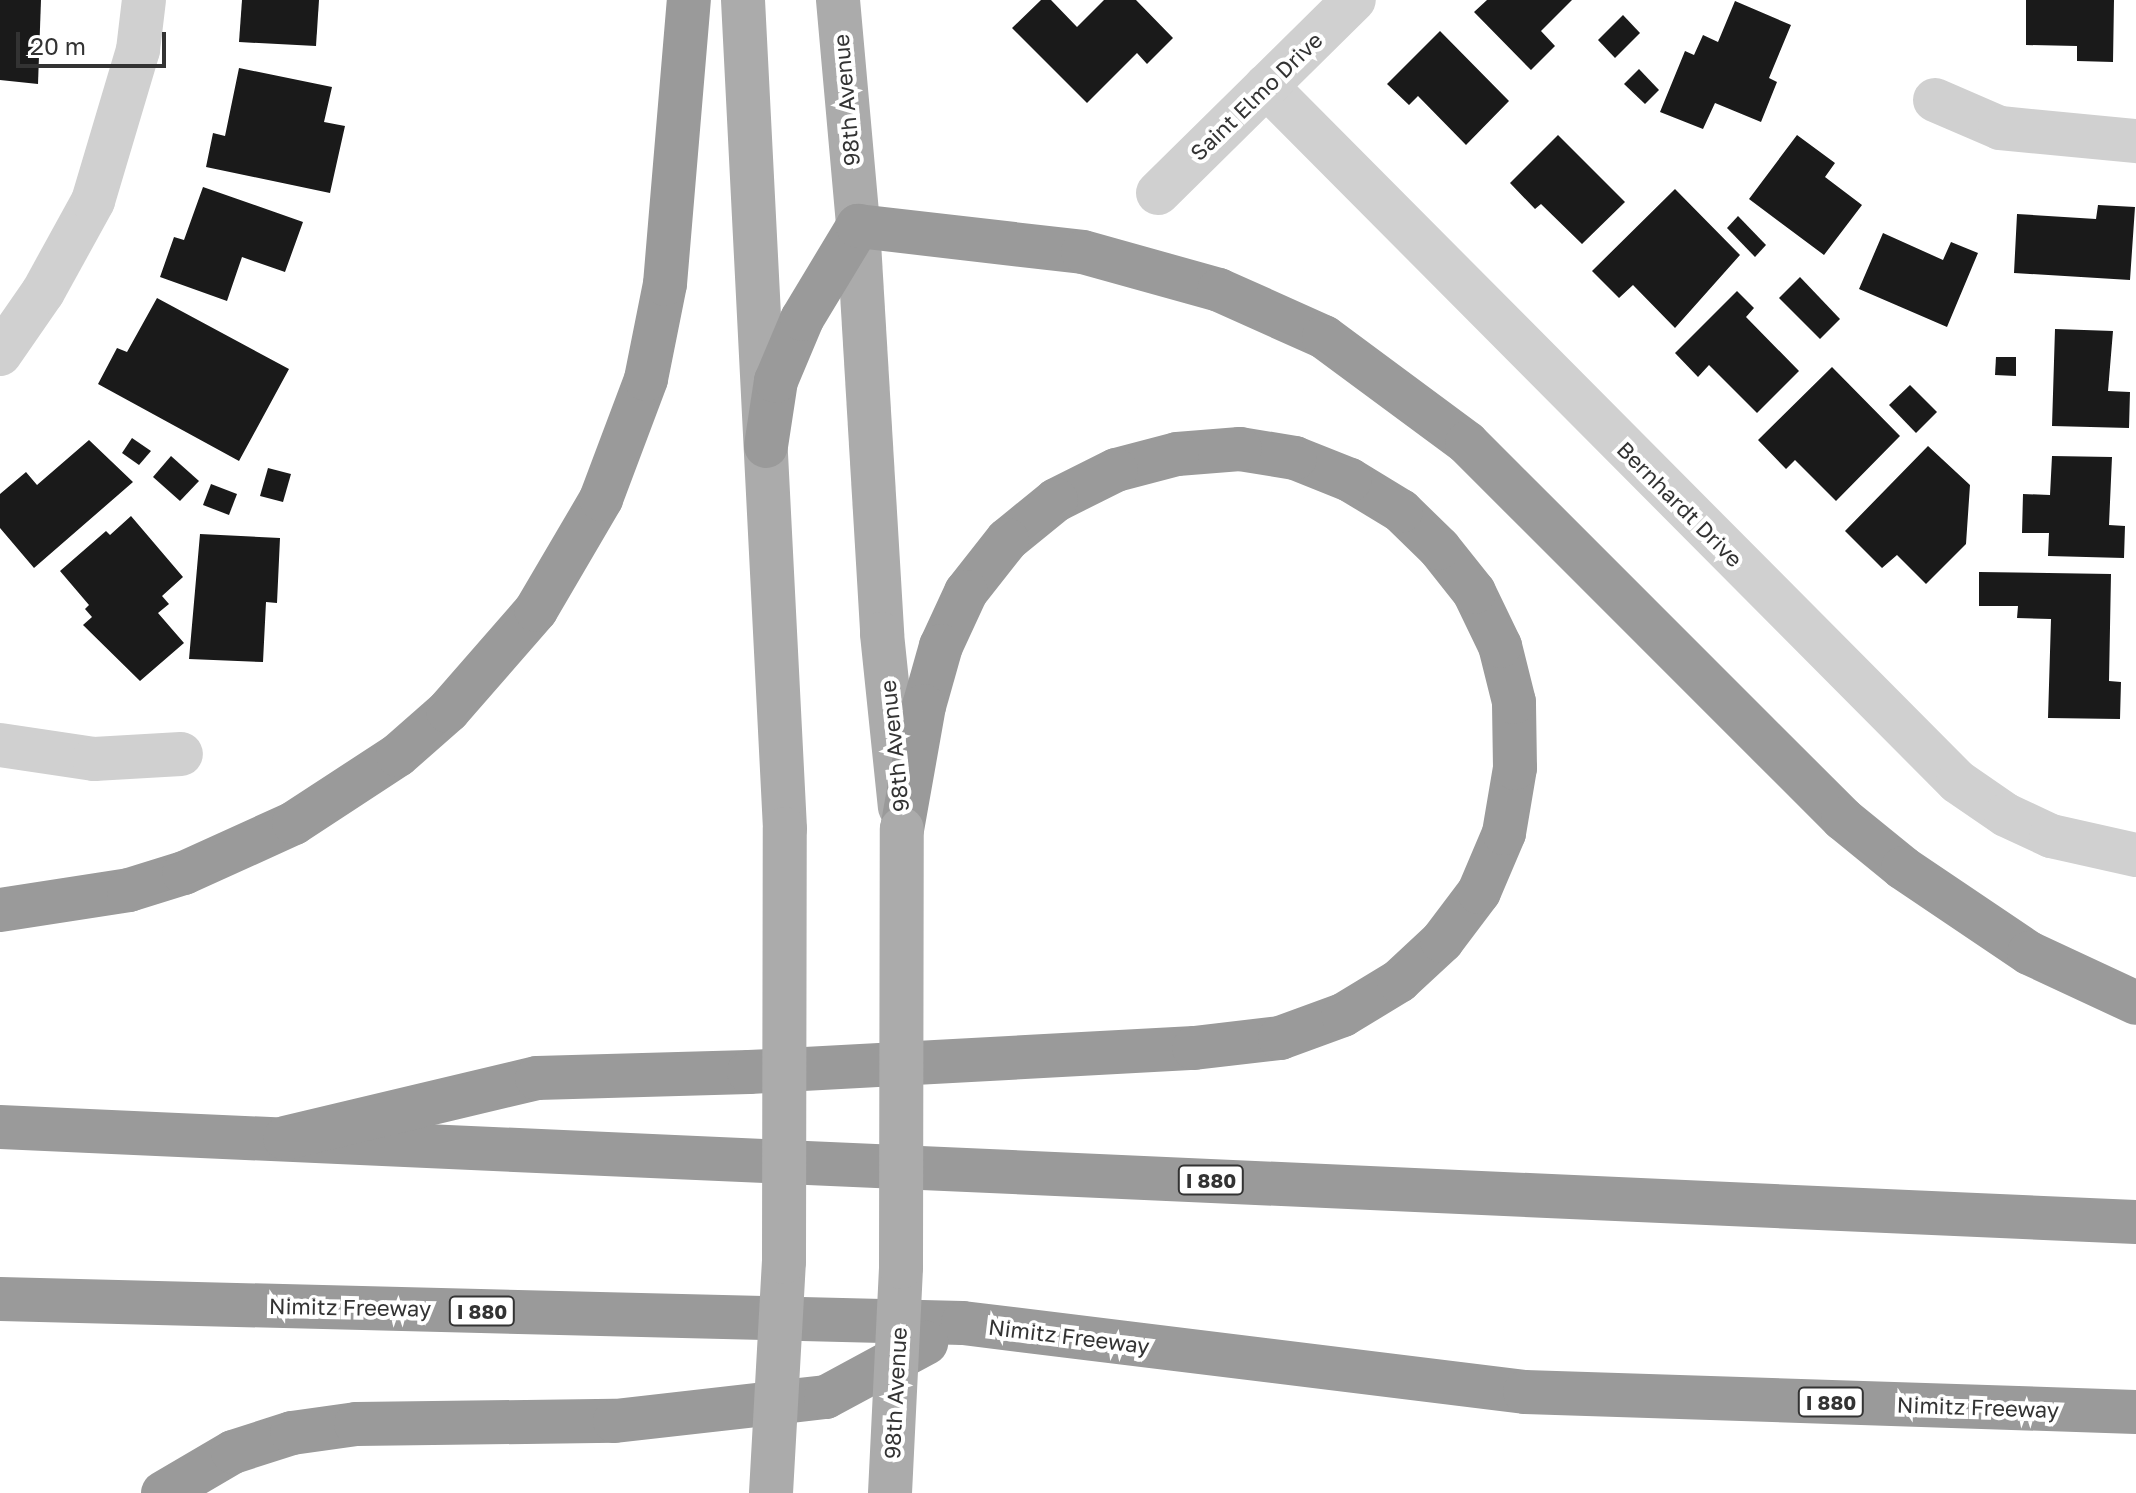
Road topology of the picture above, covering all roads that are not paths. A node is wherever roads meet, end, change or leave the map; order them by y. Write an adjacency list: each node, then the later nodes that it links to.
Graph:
1 (144, 0): 11 (street)
2 (689, 0): 17 (highway)
3 (743, 0): 12 (main road)
4 (838, 0): 10 (main road, 98th Avenue)
5 (1354, 0): 6 (street, Saint Elmo Drive)
6 (1266, 86): 9 (street, Saint Elmo Drive); 16 (street, Bernhardt Drive)
7 (1935, 100): 8 (street)
8 (2136, 141)
9 (1158, 193)
10 (858, 226): 12 (highway); 15 (main road, 98th Avenue); 18 (highway)
11 (0, 354)
12 (766, 446): 26 (main road, bridge)
13 (0, 745): 14 (street)
14 (181, 754)
15 (902, 829): 20 (highway); 27 (main road, 98th Avenue, bridge)
16 (2136, 855)
17 (0, 910)
18 (2136, 1003)
19 (0, 1127): 20 (highway, I 880)
20 (285, 1138): 21 (highway, I 880)
21 (2136, 1222)
22 (0, 1299): 23 (highway, Nimitz Freeway / I 880)
23 (963, 1323): 24 (highway, Nimitz Freeway / I 880); 25 (highway)
24 (2136, 1412)
25 (163, 1493)
26 (771, 1493)
27 (890, 1493)

